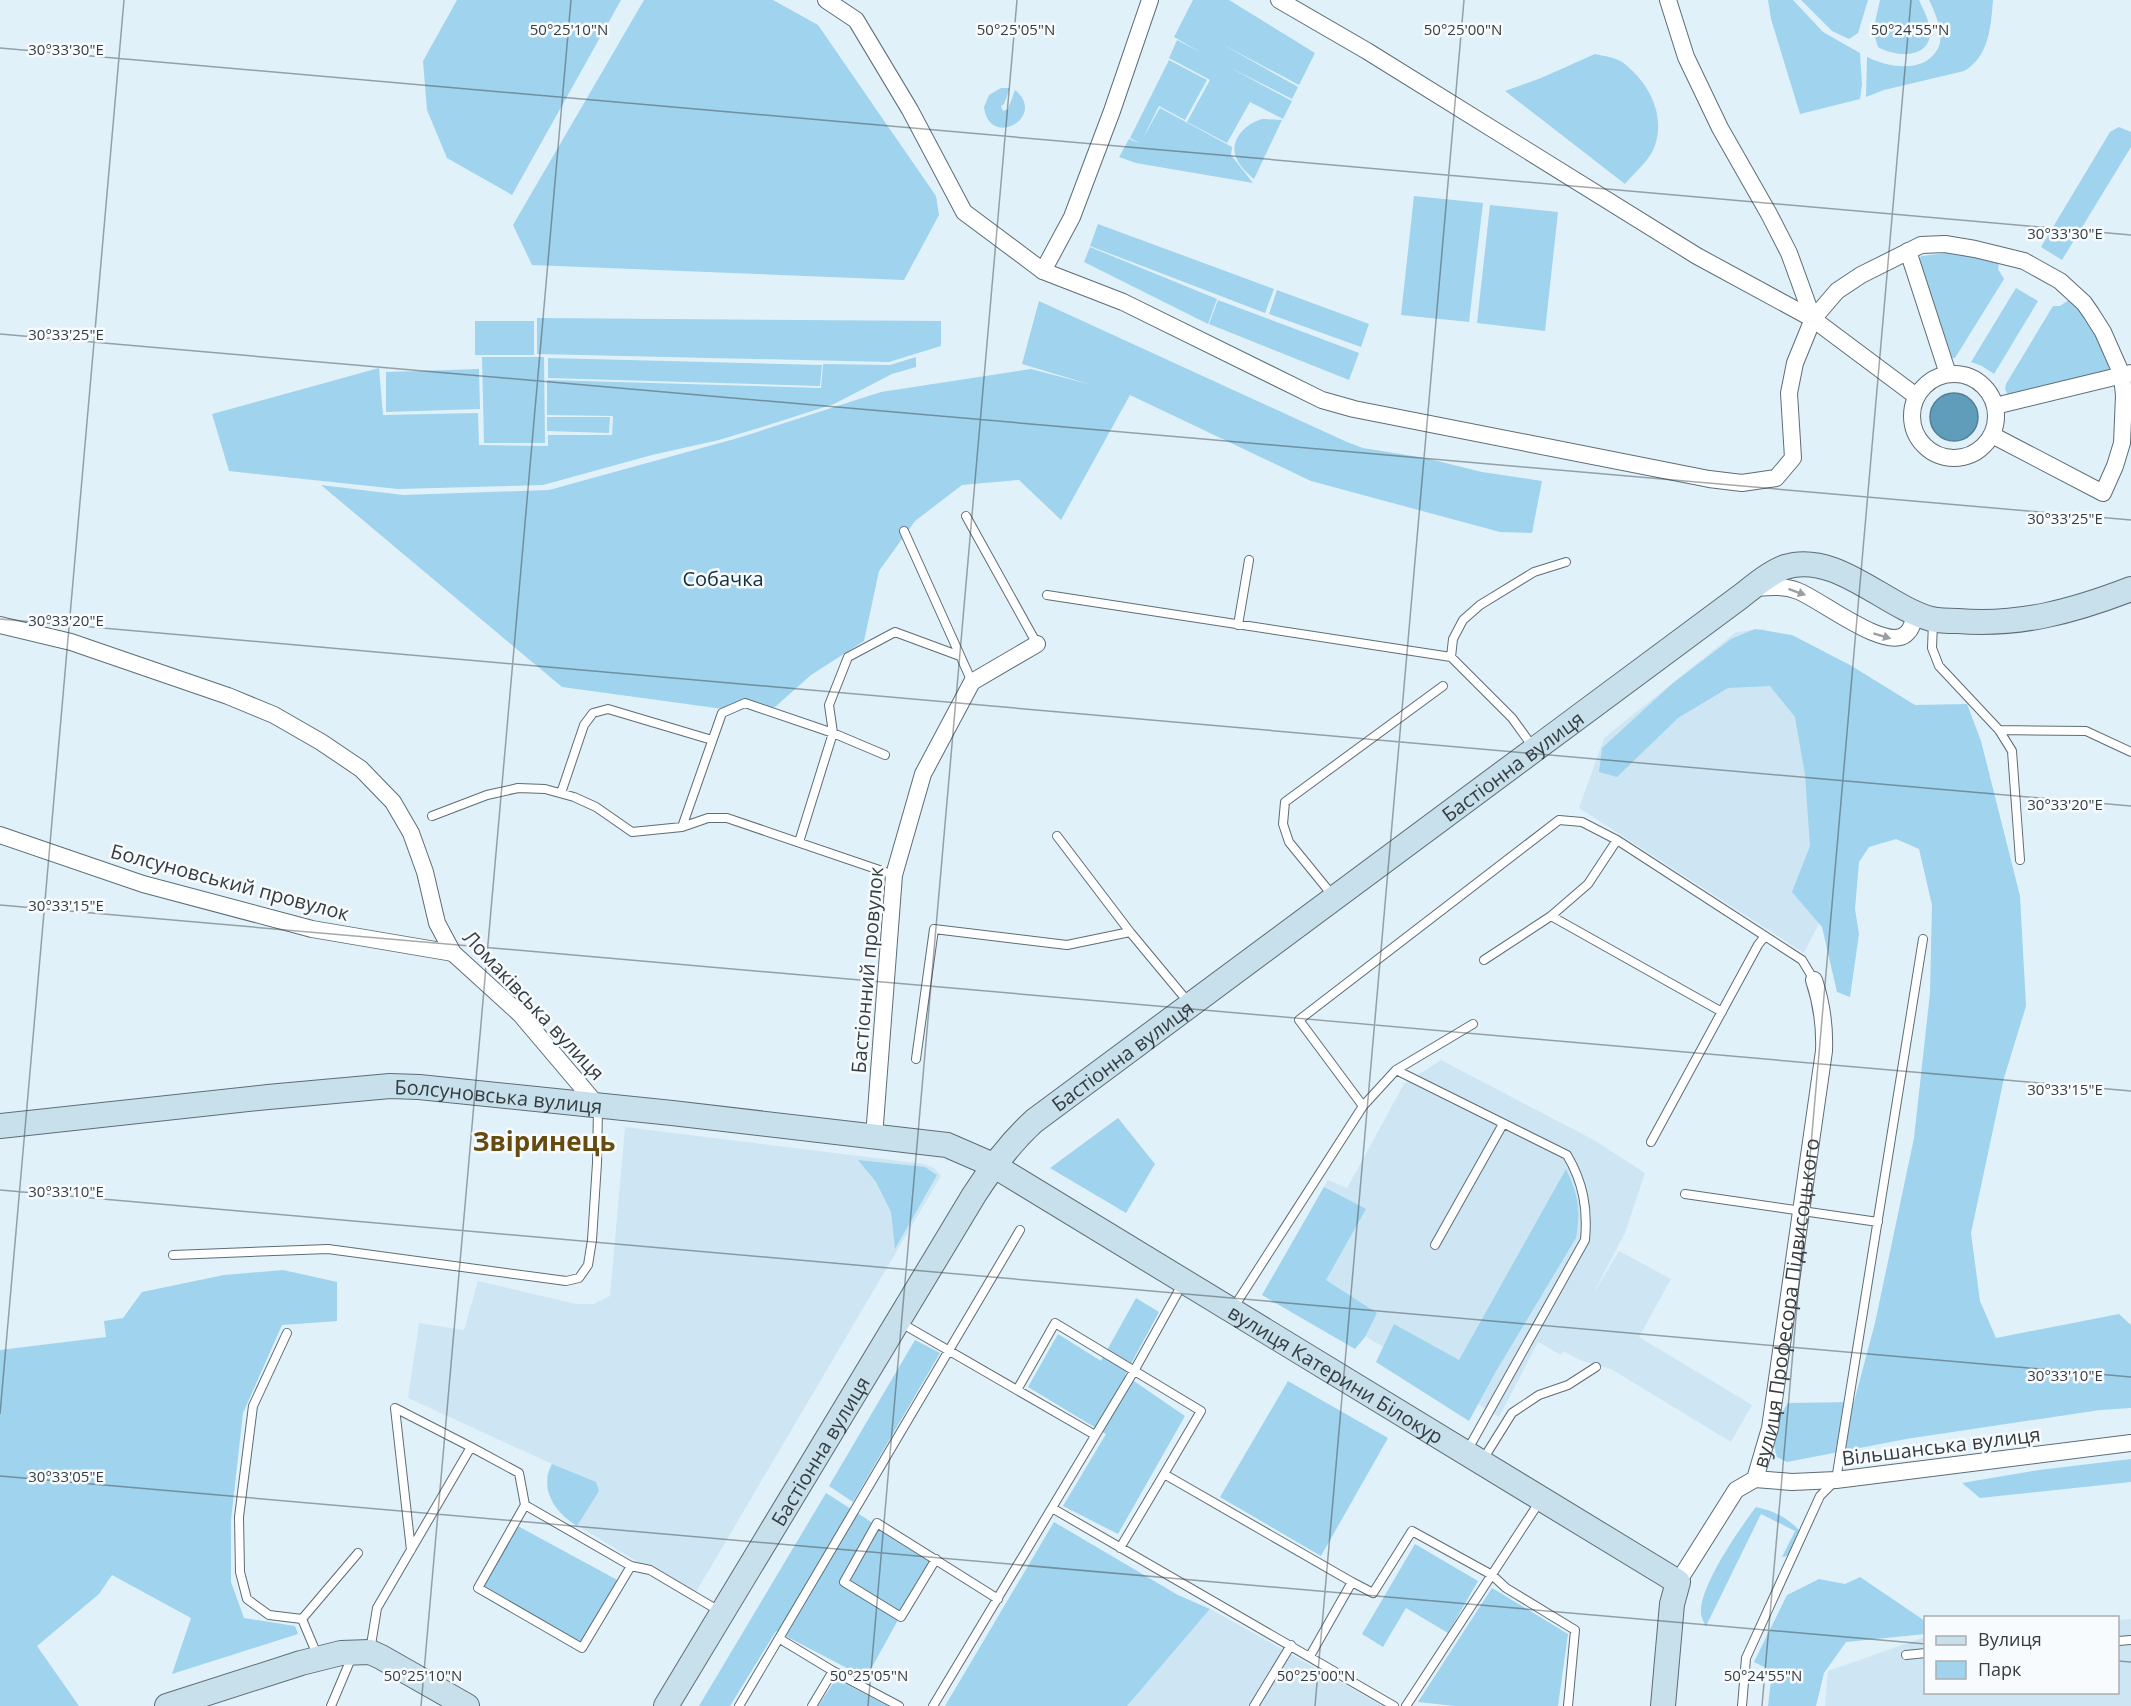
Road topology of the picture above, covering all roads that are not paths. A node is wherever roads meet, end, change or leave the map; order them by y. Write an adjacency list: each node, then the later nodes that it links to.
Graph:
1 (826, 0): 6 (street)
2 (1150, 0): 6 (street)
3 (1279, 0): 7 (street)
4 (1668, 0): 7 (street)
5 (1908, 251): 7 (street); 8 (street); 9 (street)
6 (1043, 272): 7 (street)
7 (1813, 319): 10 (street)
8 (1948, 374): 10 (street); 11 (street)
9 (2127, 374): 11 (street); 12 (street)
10 (1916, 396): 12 (street)
11 (1995, 406): 12 (street)
12 (1992, 435)
13 (966, 516): 23 (lane)
14 (904, 531): 24 (lane)
15 (1249, 560): 22 (lane)
16 (1566, 562): 25 (lane)
17 (1759, 583): 20 (street, Бастіонна вулиця); 20 (street, one-way to 20); 31 (street, Бастіонна вулиця)
18 (2131, 589): 20 (street)
19 (1047, 595): 22 (lane)
20 (1924, 616): 28 (lane)
21 (0, 625): 48 (street, Ломаківська вулиця)
22 (1238, 625): 25 (lane)
23 (1037, 644): 26 (street)
24 (960, 656): 26 (lane); 29 (lane)
25 (1450, 657): 31 (lane)
26 (972, 682): 42 (street, Бастіонний провулок)
27 (1443, 686): 43 (lane)
28 (1999, 730): 32 (lane); 41 (lane)
29 (833, 733): 30 (lane); 33 (lane); 40 (lane)
30 (712, 740): 34 (lane); 36 (lane)
31 (1535, 750): 43 (street, Бастіонна вулиця)
32 (2131, 752)
33 (885, 755)
34 (561, 793): 35 (lane); 36 (lane)
35 (432, 816)
36 (682, 827): 40 (lane)
37 (0, 835): 48 (street, Болсуновський провулок)
38 (1057, 836): 45 (lane)
39 (1617, 840): 44 (lane); 46 (lane); 56 (lane)
40 (799, 843): 42 (lane)
41 (2020, 860)
42 (894, 875): 60 (street, Бастіонний провулок)
43 (1335, 899): 51 (street, Бастіонна вулиця)
44 (1551, 916): 49 (lane); 52 (lane)
45 (1130, 932): 51 (lane); 54 (lane)
46 (1765, 936): 50 (lane); 52 (lane)
47 (1923, 939): 65 (lane)
48 (453, 953): 57 (street, Ломаківська вулиця)
49 (1484, 960)
50 (1814, 980): 64 (street, вулиця Професора Підвисоцького)
51 (1191, 1005): 62 (street, Бастіонна вулиця)
52 (1722, 1012): 61 (lane)
53 (1473, 1024): 55 (lane)
54 (916, 1059)
55 (1396, 1070): 56 (lane); 58 (lane)
56 (1363, 1106): 70 (lane)
57 (598, 1107): 59 (street, Болсуновська вулиця); 60 (street, Болсуновська вулиця); 68 (lane)
58 (1503, 1124): 67 (lane); 80 (lane)
59 (0, 1126)
60 (874, 1137): 62 (street, Болсуновська вулиця)
61 (1651, 1142)
62 (993, 1165): 69 (street, вулиця Катерини Білокур); 71 (street, Бастіонна вулиця)
63 (1685, 1194): 64 (lane)
64 (1800, 1211): 65 (lane); 82 (street, вулиця Професора Підвисоцького)
65 (1878, 1222): 83 (lane)
66 (1020, 1230): 73 (lane)
67 (1435, 1245)
68 (173, 1255)
69 (1184, 1281): 70 (street, вулиця Катерини Білокур); 75 (lane)
70 (1232, 1310): 80 (street, вулиця Катерини Білокур)
71 (898, 1321): 73 (lane); 96 (street, Бастіонна вулиця)
72 (287, 1333): 97 (lane)
73 (950, 1351): 76 (lane); 98 (lane)
74 (1596, 1367): 80 (lane)
75 (1134, 1371): 76 (lane); 77 (lane); 81 (lane)
76 (1017, 1390): 77 (lane)
77 (1095, 1436): 86 (lane)
78 (2131, 1443): 83 (street, Вільшанська вулиця)
79 (471, 1447): 85 (lane); 88 (lane); 88 (lane)
80 (1474, 1457): 84 (street, вулиця Катерини Білокур)
81 (1164, 1474): 87 (lane); 93 (lane)
82 (1755, 1479): 83 (street, Вільшанська вулиця); 94 (street, вулиця Професора Підвисоцького)
83 (1836, 1480): 119 (lane)
84 (1542, 1498): 92 (lane); 94 (street, вулиця Катерини Білокур)
85 (525, 1505): 91 (lane); 91 (lane)
86 (1052, 1508): 87 (lane); 95 (lane)
87 (1120, 1548): 99 (lane)
88 (411, 1550): 100 (lane)
89 (358, 1553): 97 (lane)
90 (936, 1559): 90 (lane); 95 (lane)
91 (631, 1566): 96 (lane)
92 (1492, 1575): 93 (lane); 116 (lane); 117 (lane)
93 (1352, 1582): 103 (lane)
94 (1678, 1582): 118 (street, вулиця Професора Підвисоцького)
95 (998, 1599): 113 (lane)
96 (722, 1612): 109 (street, Бастіонна вулиця)
97 (302, 1619): 104 (lane)
98 (780, 1639): 105 (lane); 110 (lane)
99 (1291, 1645): 103 (lane); 114 (lane)
100 (362, 1652): 104 (street); 107 (lane); 108 (street)
101 (1924, 1653): 102 (lane)
102 (1906, 1654)
103 (1310, 1656): 115 (lane)
104 (319, 1658): 106 (street)
105 (833, 1671): 111 (lane); 112 (lane)
106 (167, 1706)
107 (330, 1706)
108 (467, 1706)
109 (666, 1706)
110 (739, 1706)
111 (812, 1706)
112 (899, 1706)
113 (933, 1706)
114 (1254, 1706)
115 (1394, 1706)
116 (1406, 1706)
117 (1568, 1706)
118 (1663, 1706)
119 (1742, 1706)

